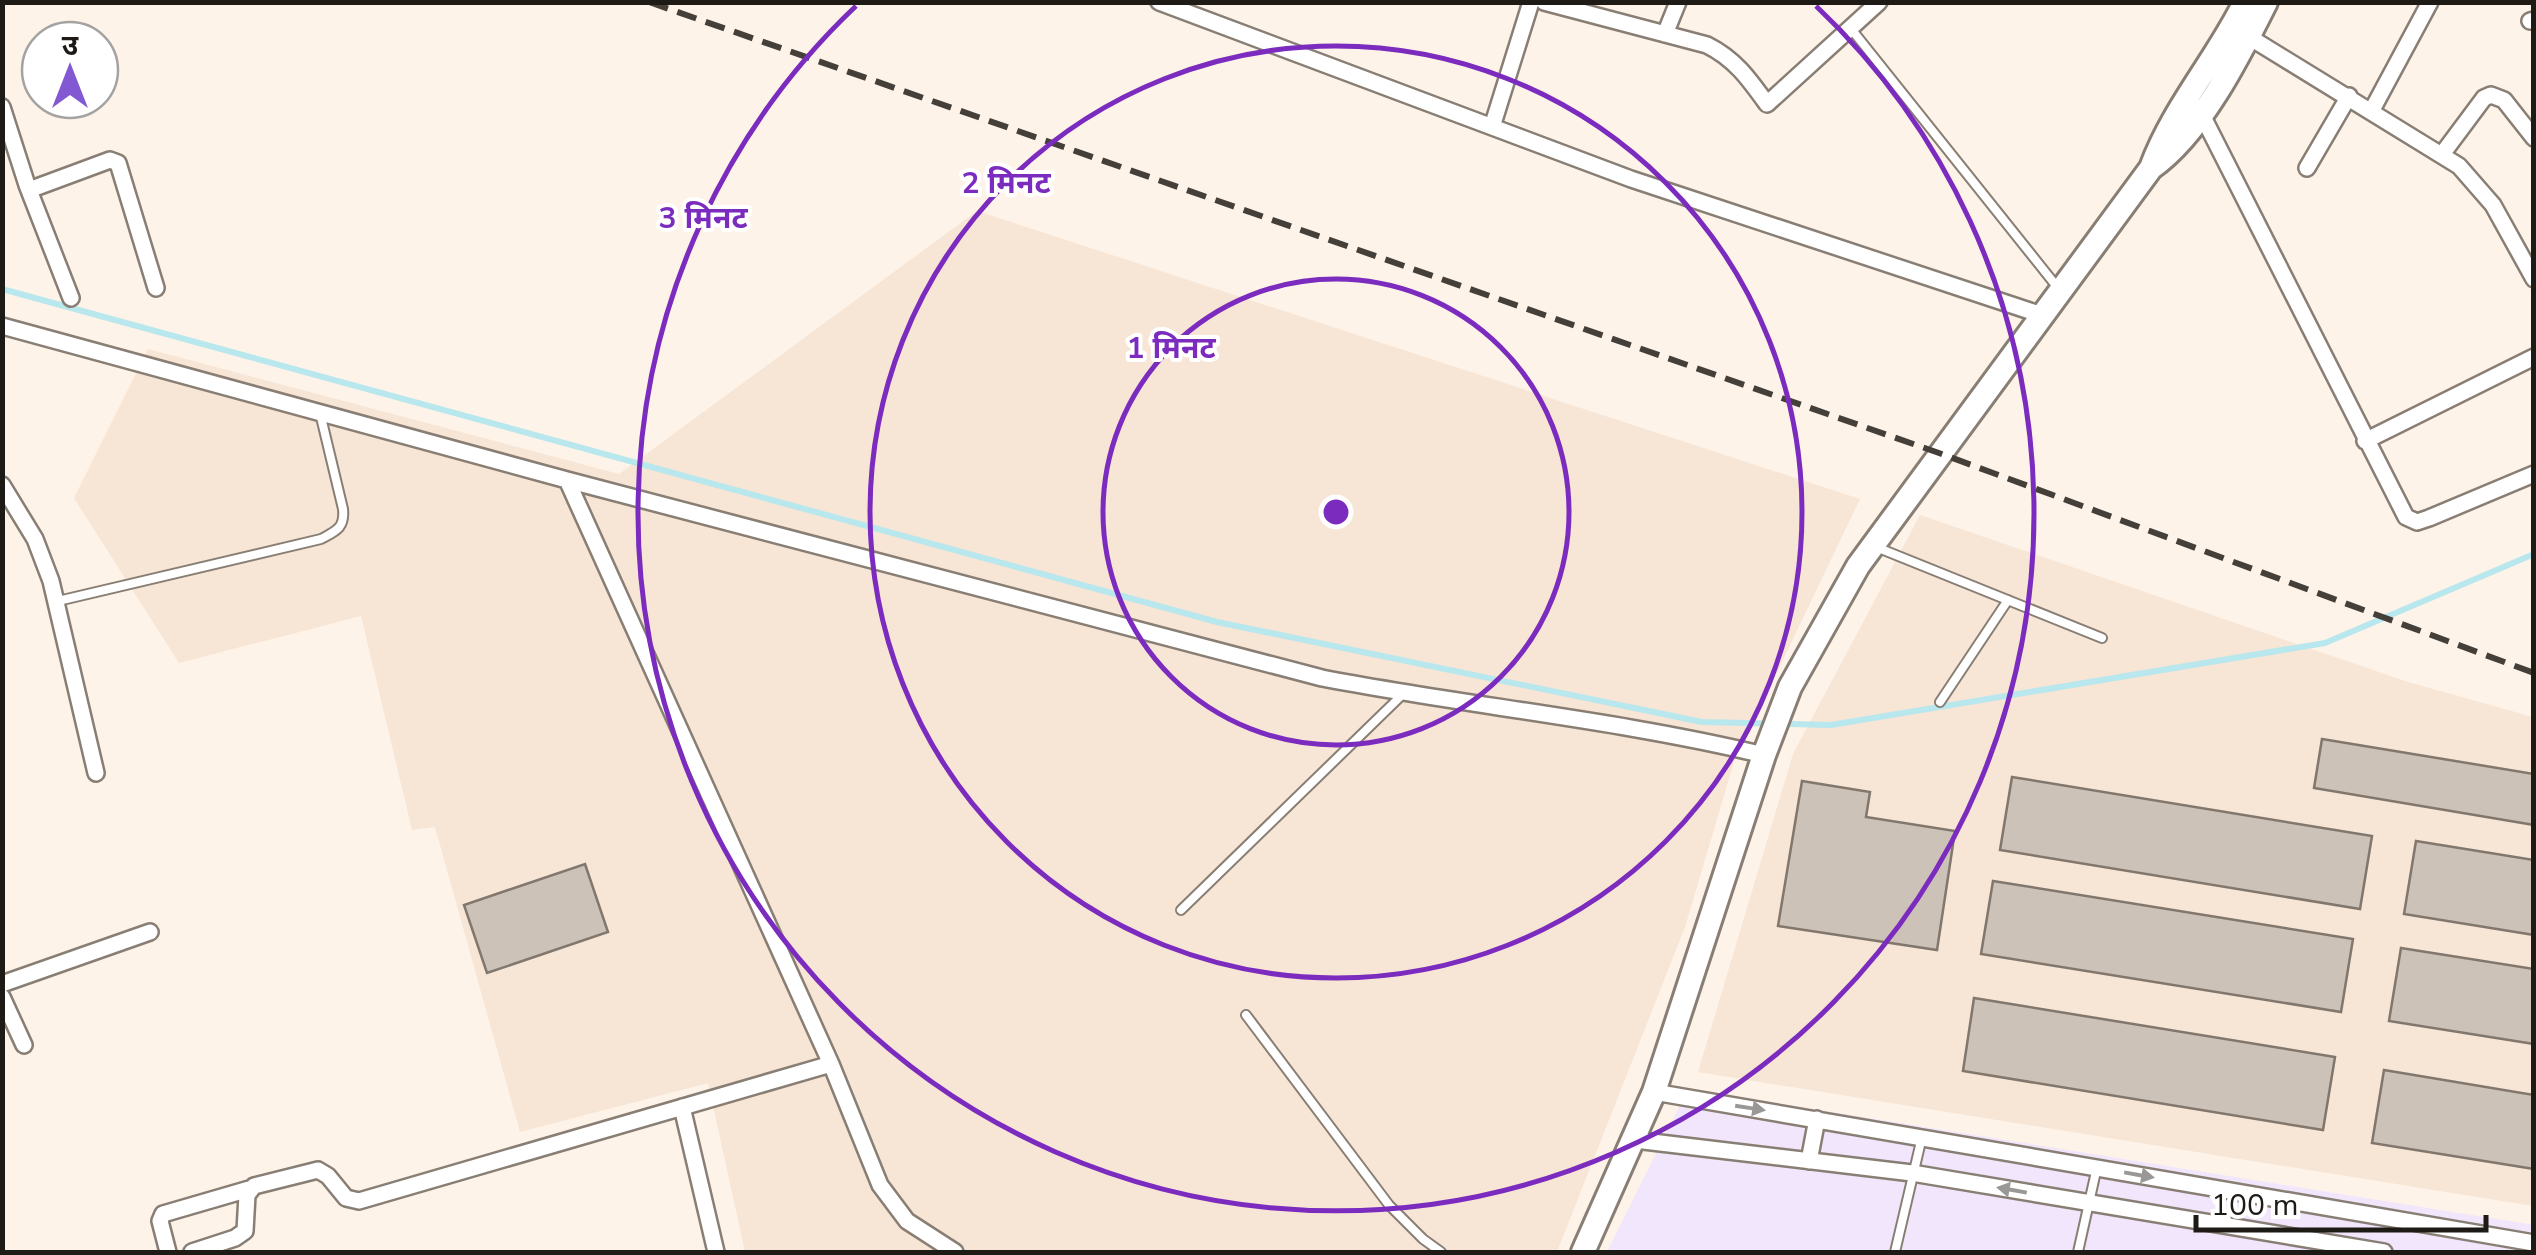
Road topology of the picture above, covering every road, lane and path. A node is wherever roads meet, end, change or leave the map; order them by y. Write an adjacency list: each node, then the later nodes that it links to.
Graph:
1 (1160, 2): 16 (street)
2 (1531, 2): 16 (street)
3 (1678, 2): 11 (street)
4 (1880, 2): 9 (street)
5 (2246, 2): 10 (street)
6 (2266, 2): 10 (street)
7 (2430, 2): 15 (street)
8 (1550, 3): 11 (street)
9 (1852, 30): 11 (street); 23 (lane)
10 (2241, 32): 12 (street); 13 (street)
11 (1665, 34)
12 (2349, 96): 15 (street); 19 (street)
13 (2196, 103): 23 (street); 29 (street)
14 (2, 107): 20 (street)
15 (2372, 110): 18 (street)
16 (1492, 127): 25 (street)
17 (2534, 138): 18 (street)
18 (2443, 153): 21 (street)
19 (2307, 168)
20 (29, 190): 22 (street); 24 (street)
21 (2534, 280)
22 (156, 288)
23 (2061, 292): 25 (street)
24 (71, 298)
25 (2042, 315): 33 (street)
26 (2, 326): 28 (street)
27 (2534, 357): 29 (street)
28 (320, 413): 31 (street); 35 (lane)
29 (2366, 441): 30 (street)
30 (2534, 474)
31 (567, 480): 37 (street); 47 (street)
32 (2, 484): 35 (street)
33 (1872, 546): 34 (lane); 39 (street)
34 (2008, 600): 36 (lane); 38 (lane)
35 (58, 601): 40 (street)
36 (2102, 638)
37 (1403, 694): 39 (street); 41 (lane)
38 (1940, 702)
39 (1766, 750): 48 (street)
40 (96, 773)
41 (1181, 910)
42 (150, 932): 43 (street)
43 (2, 984)
44 (2, 997): 46 (street)
45 (1246, 1014): 63 (lane)
46 (24, 1045)
47 (831, 1064): 49 (street); 62 (street)
48 (1654, 1092): 50 (street, one-way to 50); 52 (street)
49 (682, 1107): 56 (street); 61 (street)
50 (1817, 1119): 51 (street); 53 (street)
51 (1922, 1137): 54 (street); 55 (lane)
52 (1635, 1140): 53 (street); 64 (street)
53 (1809, 1161): 55 (street)
54 (2097, 1168): 57 (lane); 58 (street, one-way to 58)
55 (1912, 1173): 57 (street, one-way to 55); 65 (lane)
56 (249, 1189): 59 (street); 60 (street)
57 (2086, 1202): 66 (lane); 67 (street)
58 (2534, 1244)
59 (199, 1251)
60 (168, 1252)
61 (716, 1252)
62 (955, 1252)
63 (1441, 1252)
64 (1583, 1252)
65 (1895, 1252)
66 (2078, 1252)
67 (2384, 1252)

